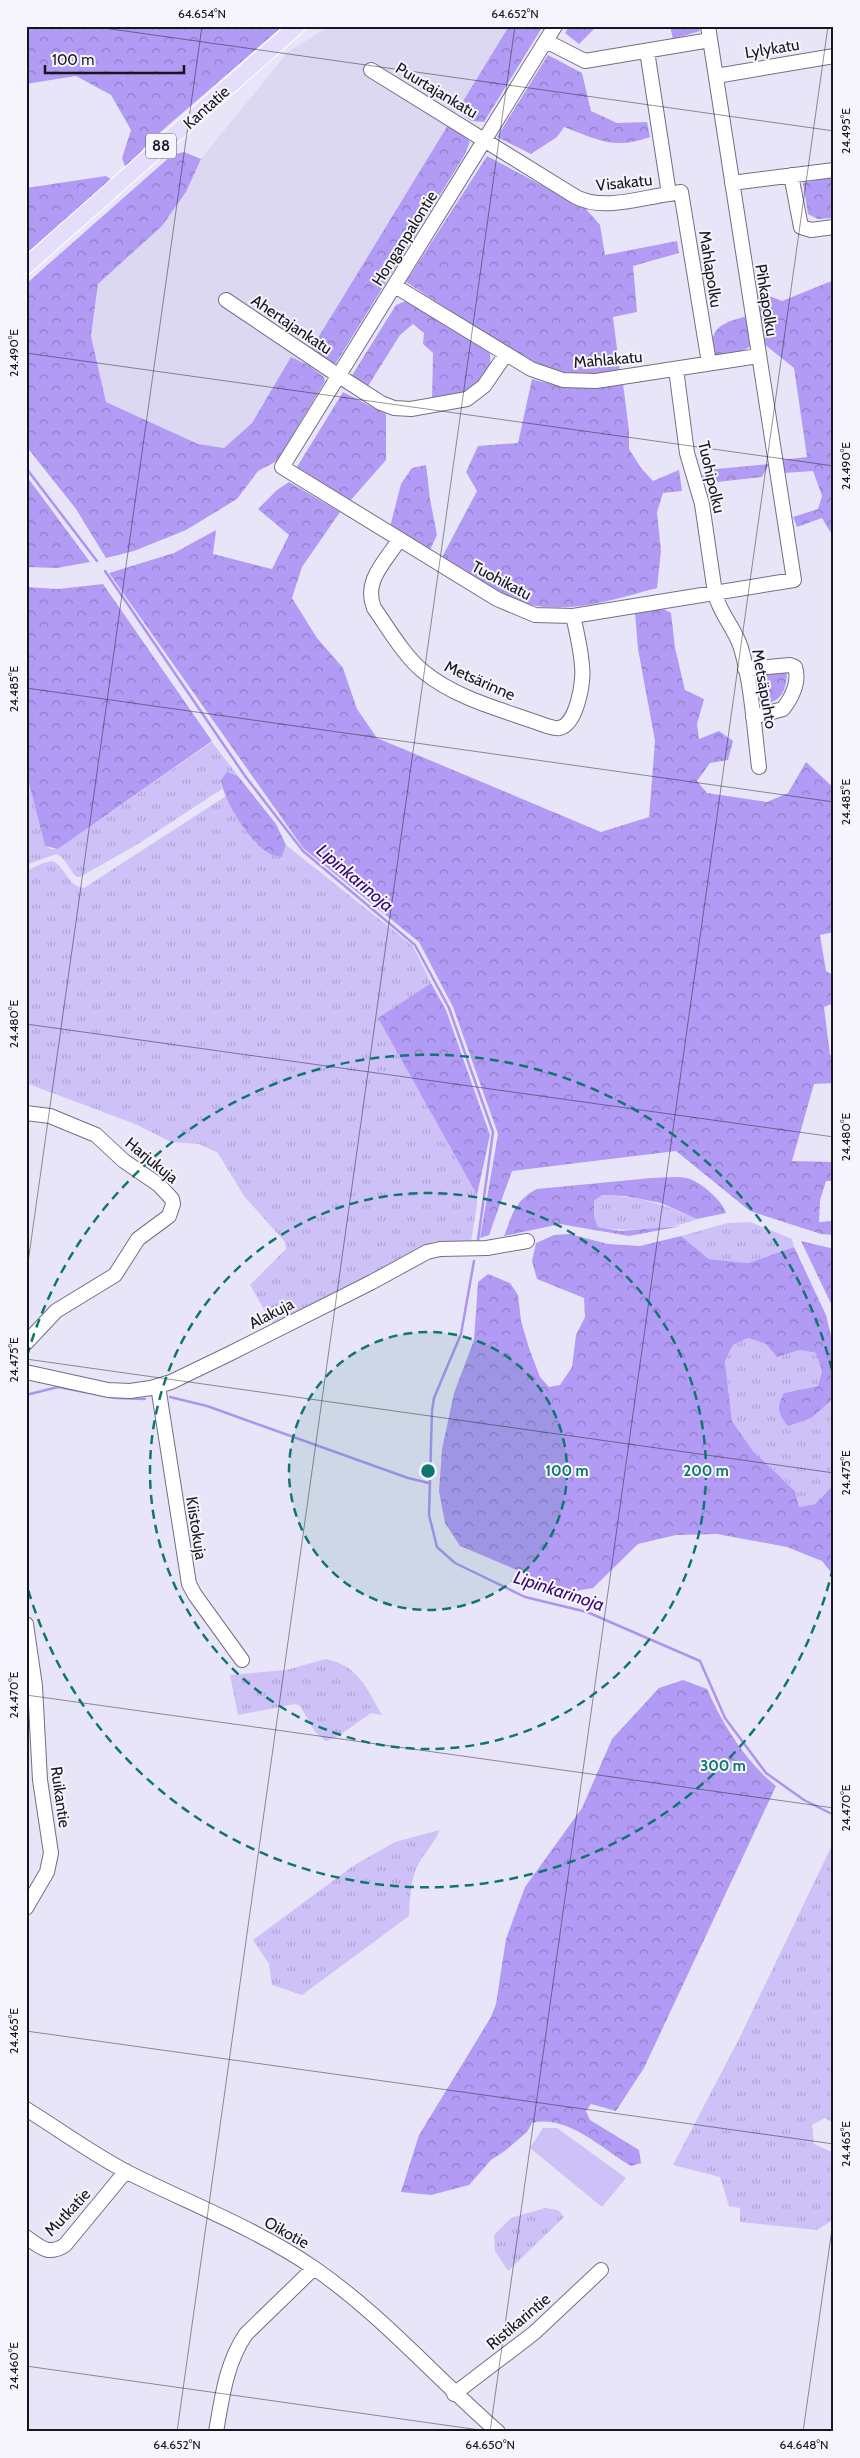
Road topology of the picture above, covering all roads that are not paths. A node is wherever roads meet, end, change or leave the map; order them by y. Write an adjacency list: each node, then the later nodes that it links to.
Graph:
1 (297, 26): 15 (main road, Kantatie / 88)
2 (555, 26): 4 (street, Honganpalontie)
3 (709, 33): 5 (street); 8 (street, Pihkapolku)
4 (546, 41): 5 (street); 9 (street, Honganpalontie)
5 (647, 51): 13 (street, Visakatu)
6 (834, 56): 8 (street, Lylykatu)
7 (371, 70): 9 (street, Puurtajankatu)
8 (716, 76): 12 (street, Pihkapolku)
9 (485, 140): 13 (street, Visakatu); 16 (street, Honganpalontie)
10 (834, 170): 11 (street)
11 (791, 175): 12 (street); 14 (street)
12 (732, 183): 19 (street, Pihkapolku)
13 (669, 194): 20 (street, Mahlapolku)
14 (834, 227)
15 (26, 266)
16 (395, 286): 18 (street, Mahlakatu); 22 (street, Honganpalontie)
17 (226, 300): 22 (street, Ahertajankatu)
18 (506, 354): 21 (street, Mahlakatu); 22 (street, Ahertajankatu)
19 (758, 356): 20 (street, Mahlakatu); 25 (street, Pihkapolku)
20 (709, 363): 21 (street, Mahlakatu)
21 (676, 368): 26 (street, Tuohipolku)
22 (339, 376): 23 (street, Honganpalontie)
23 (282, 467): 24 (street, Tuohikatu)
24 (399, 540): 27 (street, Tuohikatu); 27 (street, Metsärinne)
25 (794, 580): 26 (street, Tuohikatu)
26 (715, 592): 27 (street, Tuohikatu); 28 (street, Metsäpuhto)
27 (573, 616)
28 (745, 669): 29 (street, Metsäpuhto); 29 (street)
29 (753, 716): 30 (street, Metsäpuhto)
30 (759, 767)
31 (26, 1113): 33 (street, Harjukuja)
32 (527, 1241): 35 (street, Alakuja)
33 (26, 1343)
34 (26, 1372): 35 (street, Alakuja)
35 (158, 1386): 37 (street, Kiistokuja)
36 (26, 1624): 38 (street, Ruikantie)
37 (242, 1660)
38 (26, 1908)
39 (26, 2109): 40 (street, Oikotie)
40 (126, 2171): 41 (street, Mutkatie); 42 (street, Oikotie)
41 (26, 2237)
42 (314, 2268): 44 (street, Oikotie); 45 (street)
43 (601, 2270): 44 (street, Ristikarintie)
44 (454, 2394): 46 (street, Oikotie)
45 (216, 2432)
46 (498, 2432)

